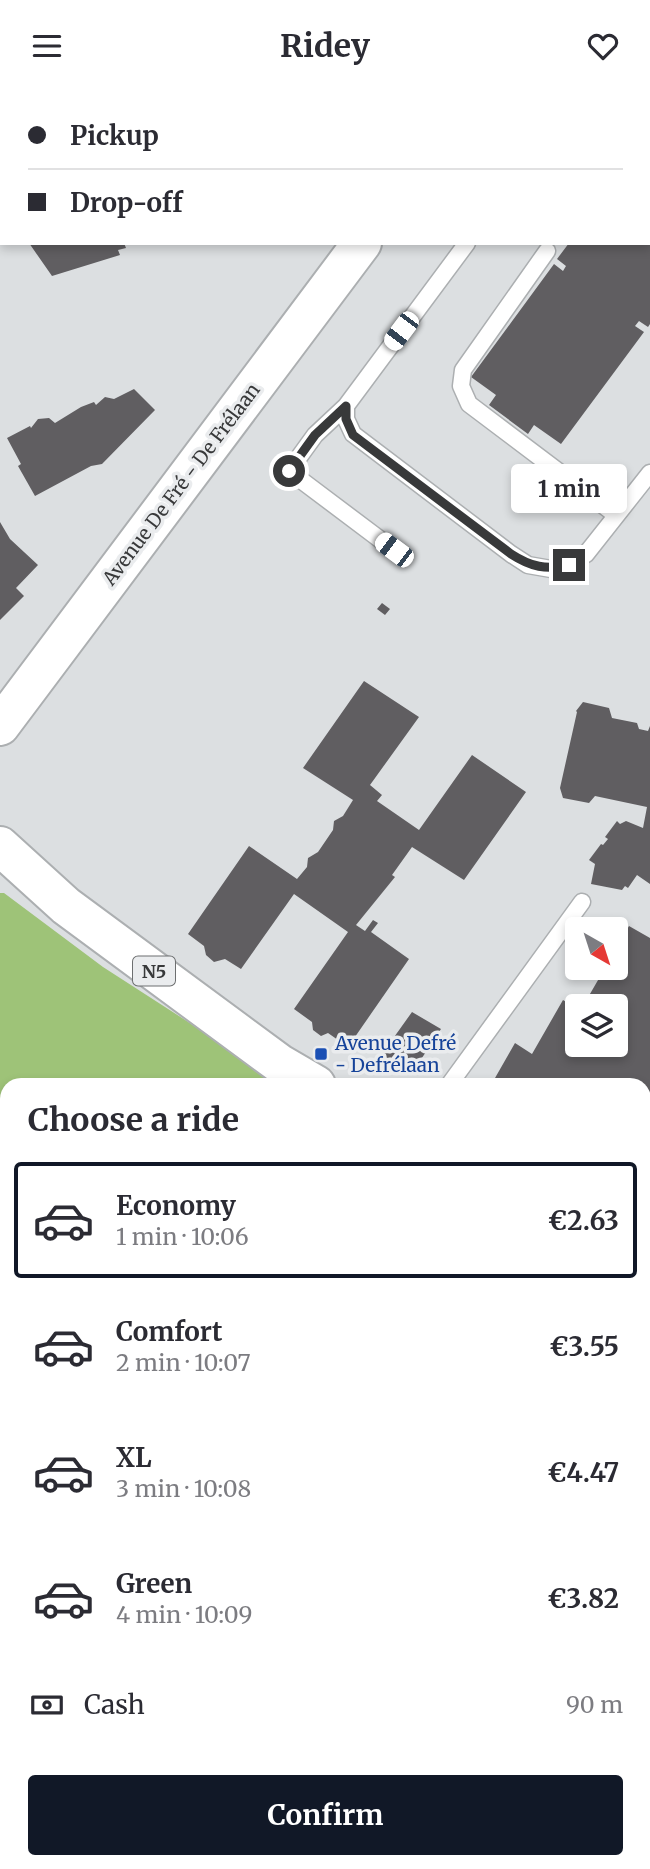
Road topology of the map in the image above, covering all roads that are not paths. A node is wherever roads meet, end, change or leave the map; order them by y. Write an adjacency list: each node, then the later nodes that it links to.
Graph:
1 (361, 245): 8 (main road, Avenue De Fré - De Frélaan)
2 (466, 245): 4 (lane)
3 (547, 251): 6 (lane)
4 (346, 406): 6 (lane); 7 (lane)
5 (650, 473): 6 (lane)
6 (616, 516)
7 (394, 550)
8 (0, 726)
9 (0, 846): 11 (main road, N5)
10 (582, 902): 12 (lane)
11 (304, 1078)
12 (454, 1078)

